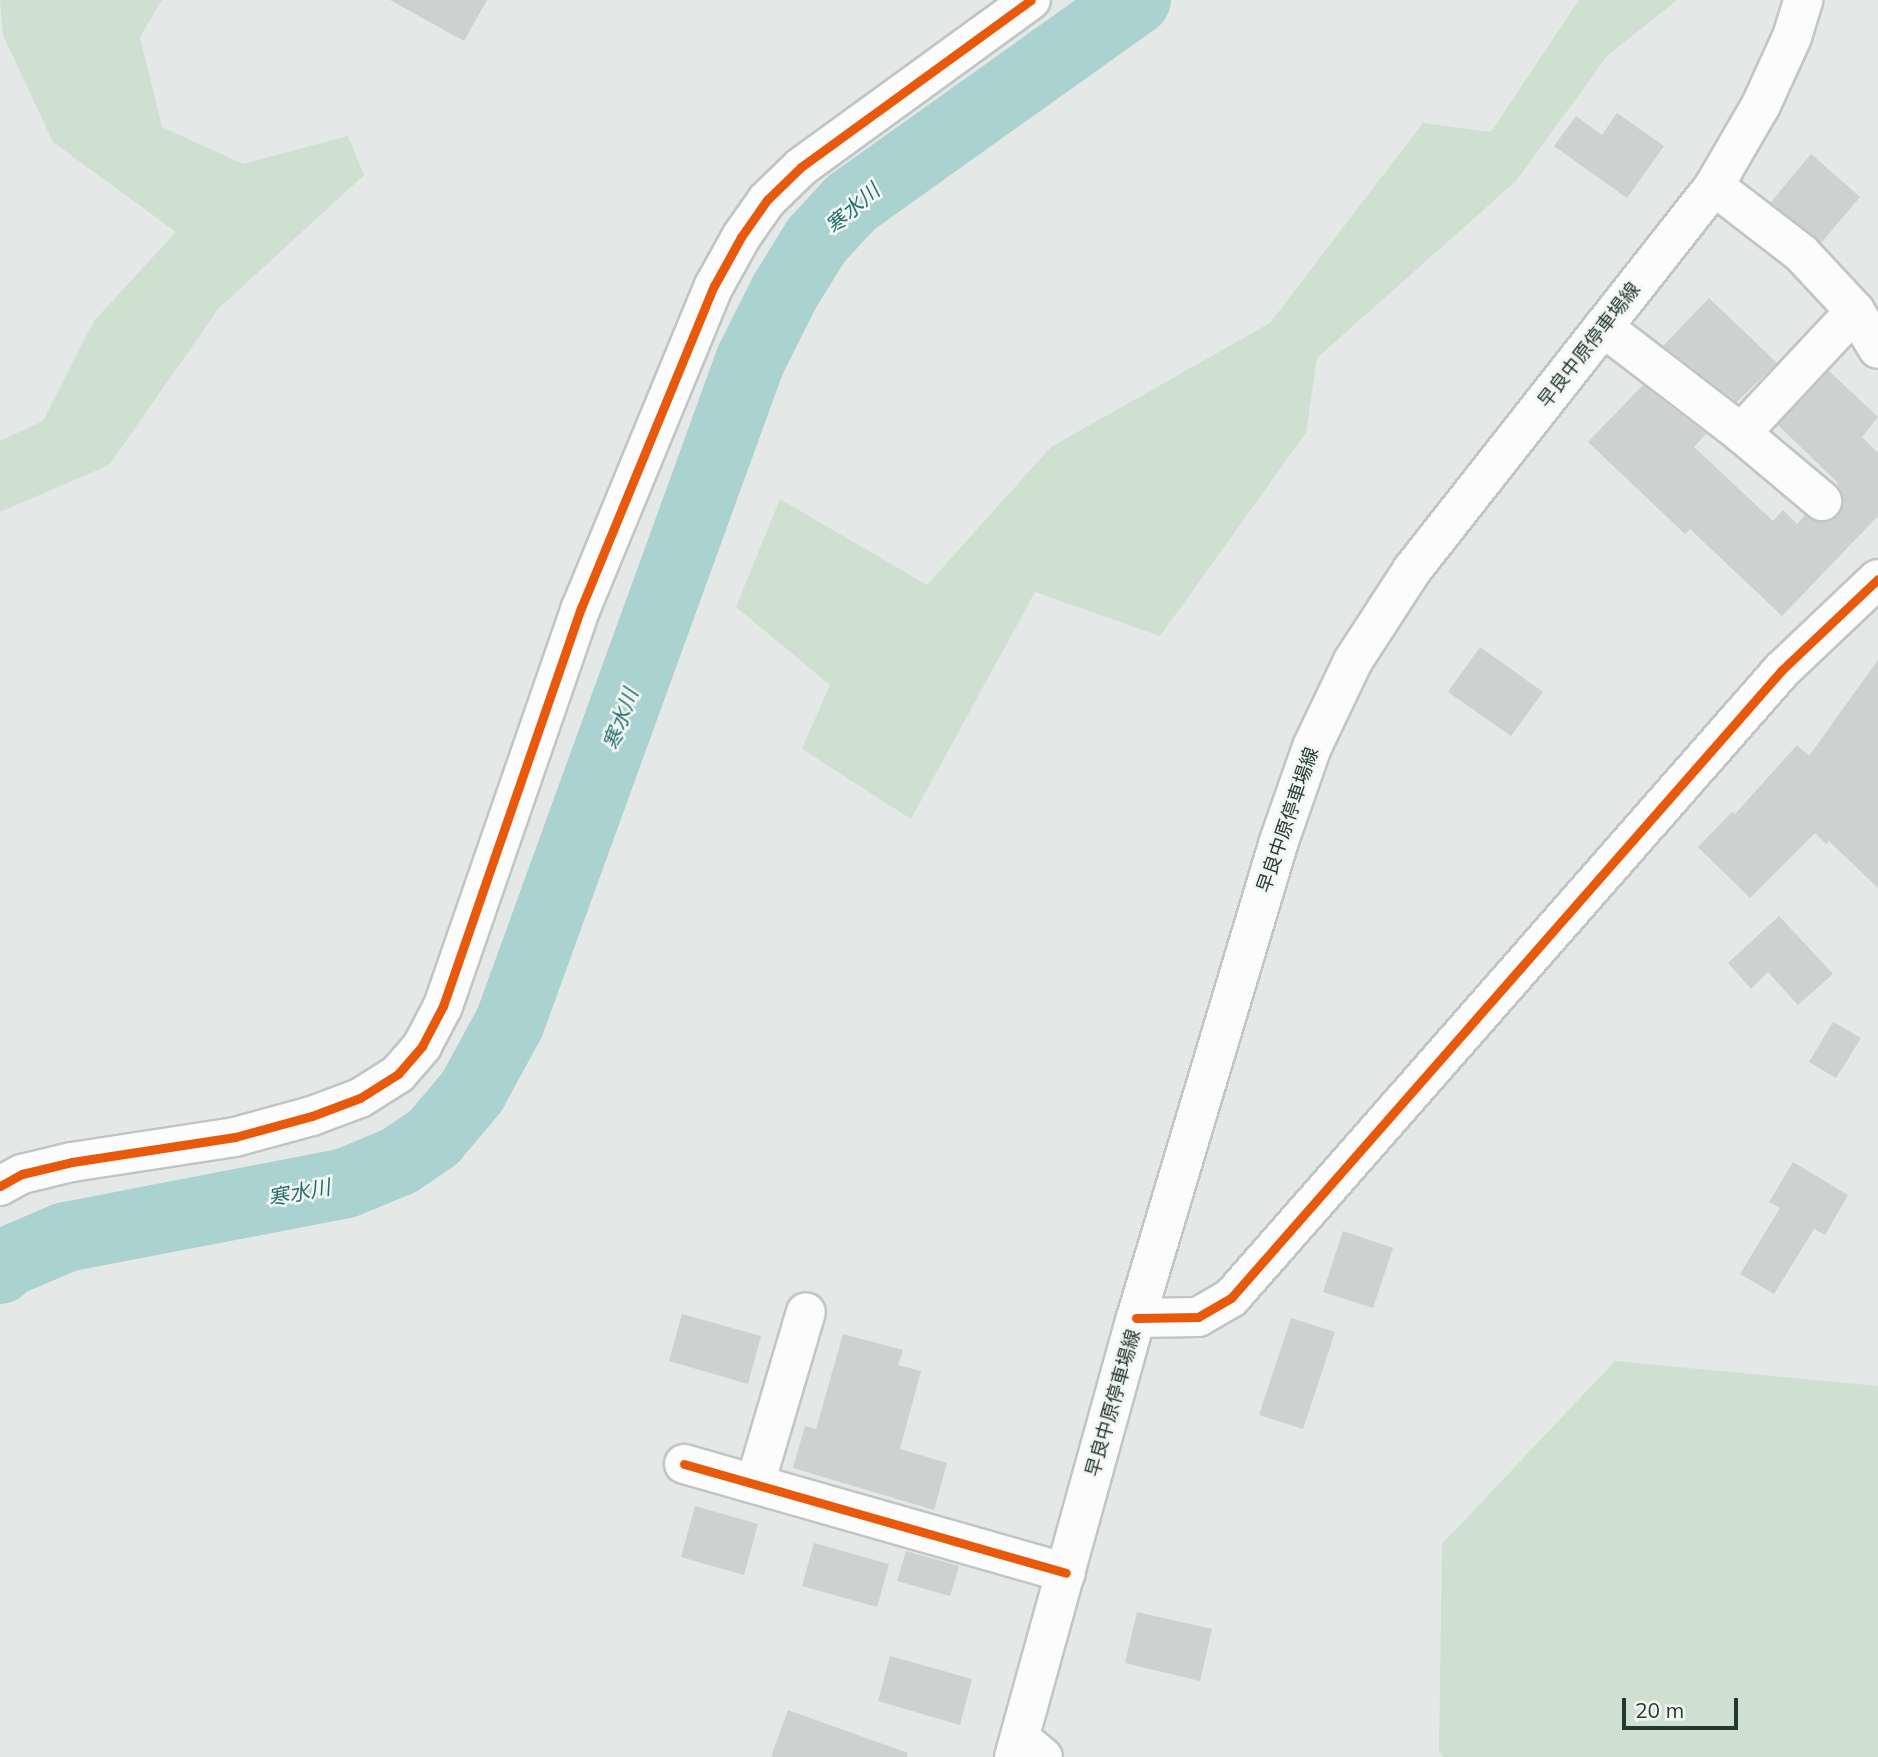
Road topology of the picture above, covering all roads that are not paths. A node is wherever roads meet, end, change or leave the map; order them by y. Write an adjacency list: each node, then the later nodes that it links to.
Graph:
1 (1031, 0): 10 (street)
2 (1803, 0): 3 (street, 早良中原停車場線)
3 (1714, 186): 4 (street); 5 (street, 早良中原停車場線)
4 (1855, 311): 6 (street); 7 (street)
5 (1602, 327): 7 (street); 12 (street, 早良中原停車場線)
6 (1878, 349)
7 (1741, 433): 8 (street)
8 (1822, 501)
9 (1878, 579): 12 (street)
10 (0, 1186)
11 (806, 1312): 14 (street)
12 (1136, 1318): 15 (street, 早良中原停車場線)
13 (684, 1464): 14 (street)
14 (755, 1484): 15 (street)
15 (1066, 1573): 16 (street, 早良中原停車場線)
16 (1026, 1751)

